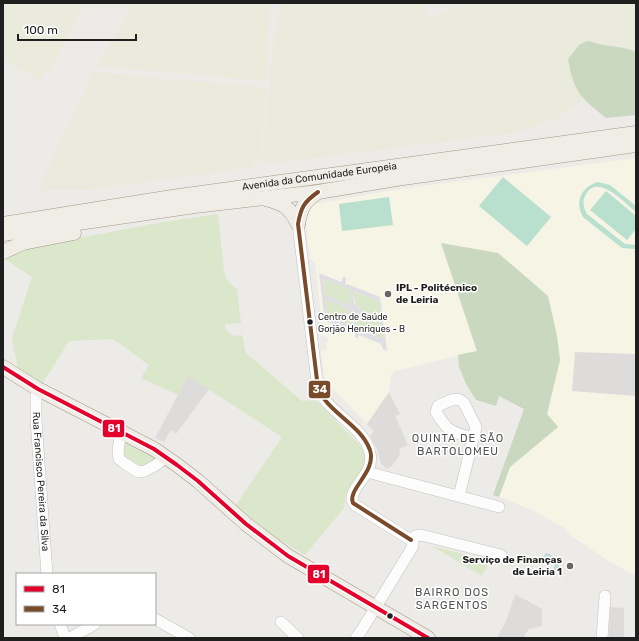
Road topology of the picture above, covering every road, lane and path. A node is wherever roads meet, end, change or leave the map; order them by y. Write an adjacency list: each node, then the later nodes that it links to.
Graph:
1 (636, 133): 4 (main road, Avenida da Comunidade Europeia)
2 (636, 145): 3 (main road, Avenida da Comunidade Europeia)
3 (318, 192): 5 (main road, Avenida da Comunidade Europeia); 9 (main road)
4 (172, 197): 7 (main road); 8 (main road, Avenida da Comunidade Europeia)
5 (260, 198): 6 (main road, Avenida da Comunidade Europeia); 9 (main road)
6 (141, 214): 10 (main road, Avenida da Comunidade Europeia); 11 (main road)
7 (3, 217)
8 (3, 224)
9 (298, 224): 17 (street)
10 (3, 234)
11 (3, 252)
12 (3, 367): 13 (main road)
13 (38, 389): 14 (main road); 22 (street, Rua Francisco Pereira da Silva)
14 (121, 431): 16 (main road); 16 (street)
15 (473, 438): 18 (street)
16 (166, 457): 24 (main road)
17 (368, 472): 18 (street); 20 (street)
18 (459, 496): 19 (street)
19 (499, 507)
20 (411, 540): 21 (street); 24 (street)
21 (501, 555)
22 (47, 573)
23 (605, 596): 35 (street)
24 (376, 608): 33 (street); 34 (main road)
25 (156, 620): 31 (street)
26 (281, 622): 32 (street)
27 (60, 625): 29 (street)
28 (93, 625): 30 (street)
29 (65, 638)
30 (70, 638)
31 (189, 638)
32 (298, 638)
33 (356, 638)
34 (428, 638)
35 (602, 638)

